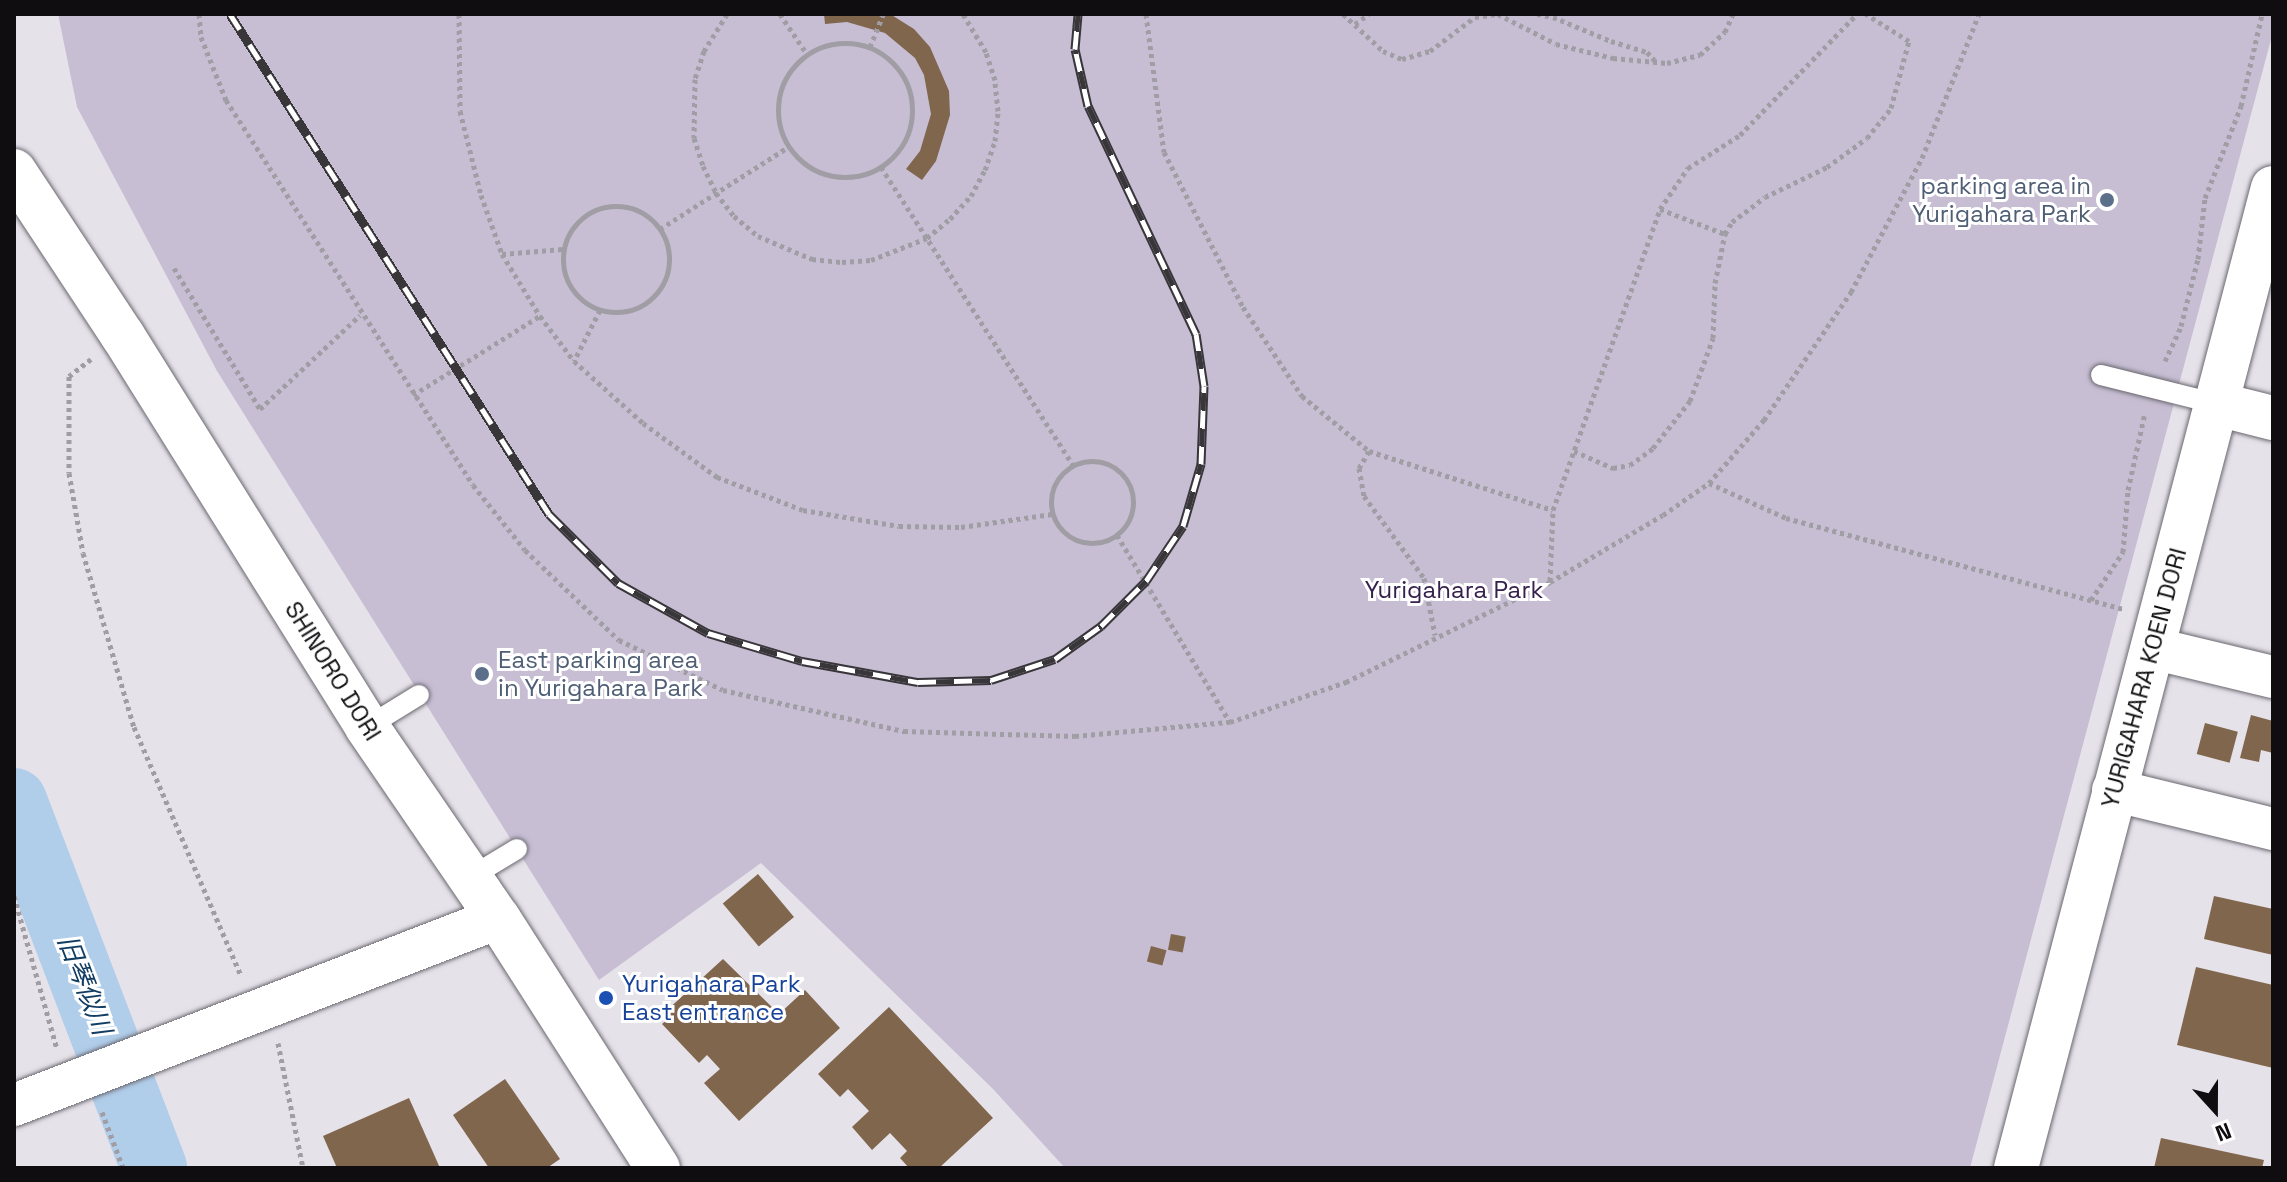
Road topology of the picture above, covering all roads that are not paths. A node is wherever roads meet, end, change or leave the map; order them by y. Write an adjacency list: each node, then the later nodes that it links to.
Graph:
1 (14, 171): 9 (street, SHINORO DORI)
2 (2273, 188): 4 (street, YURIGAHARA KOEN DORI)
3 (2101, 375): 4 (lane)
4 (2217, 404): 5 (street); 6 (street, YURIGAHARA KOEN DORI)
5 (2273, 418)
6 (2156, 633): 7 (street); 10 (street, YURIGAHARA KOEN DORI)
7 (2273, 677)
8 (419, 695): 9 (lane)
9 (367, 727): 13 (street, SHINORO DORI)
10 (2113, 790): 11 (street); 17 (street, YURIGAHARA KOEN DORI)
11 (2273, 829)
12 (517, 849): 13 (lane)
13 (469, 878): 14 (street, SHINORO DORI)
14 (498, 918): 15 (street); 16 (street, SHINORO DORI)
15 (14, 1105)
16 (658, 1168)
17 (2016, 1168)

